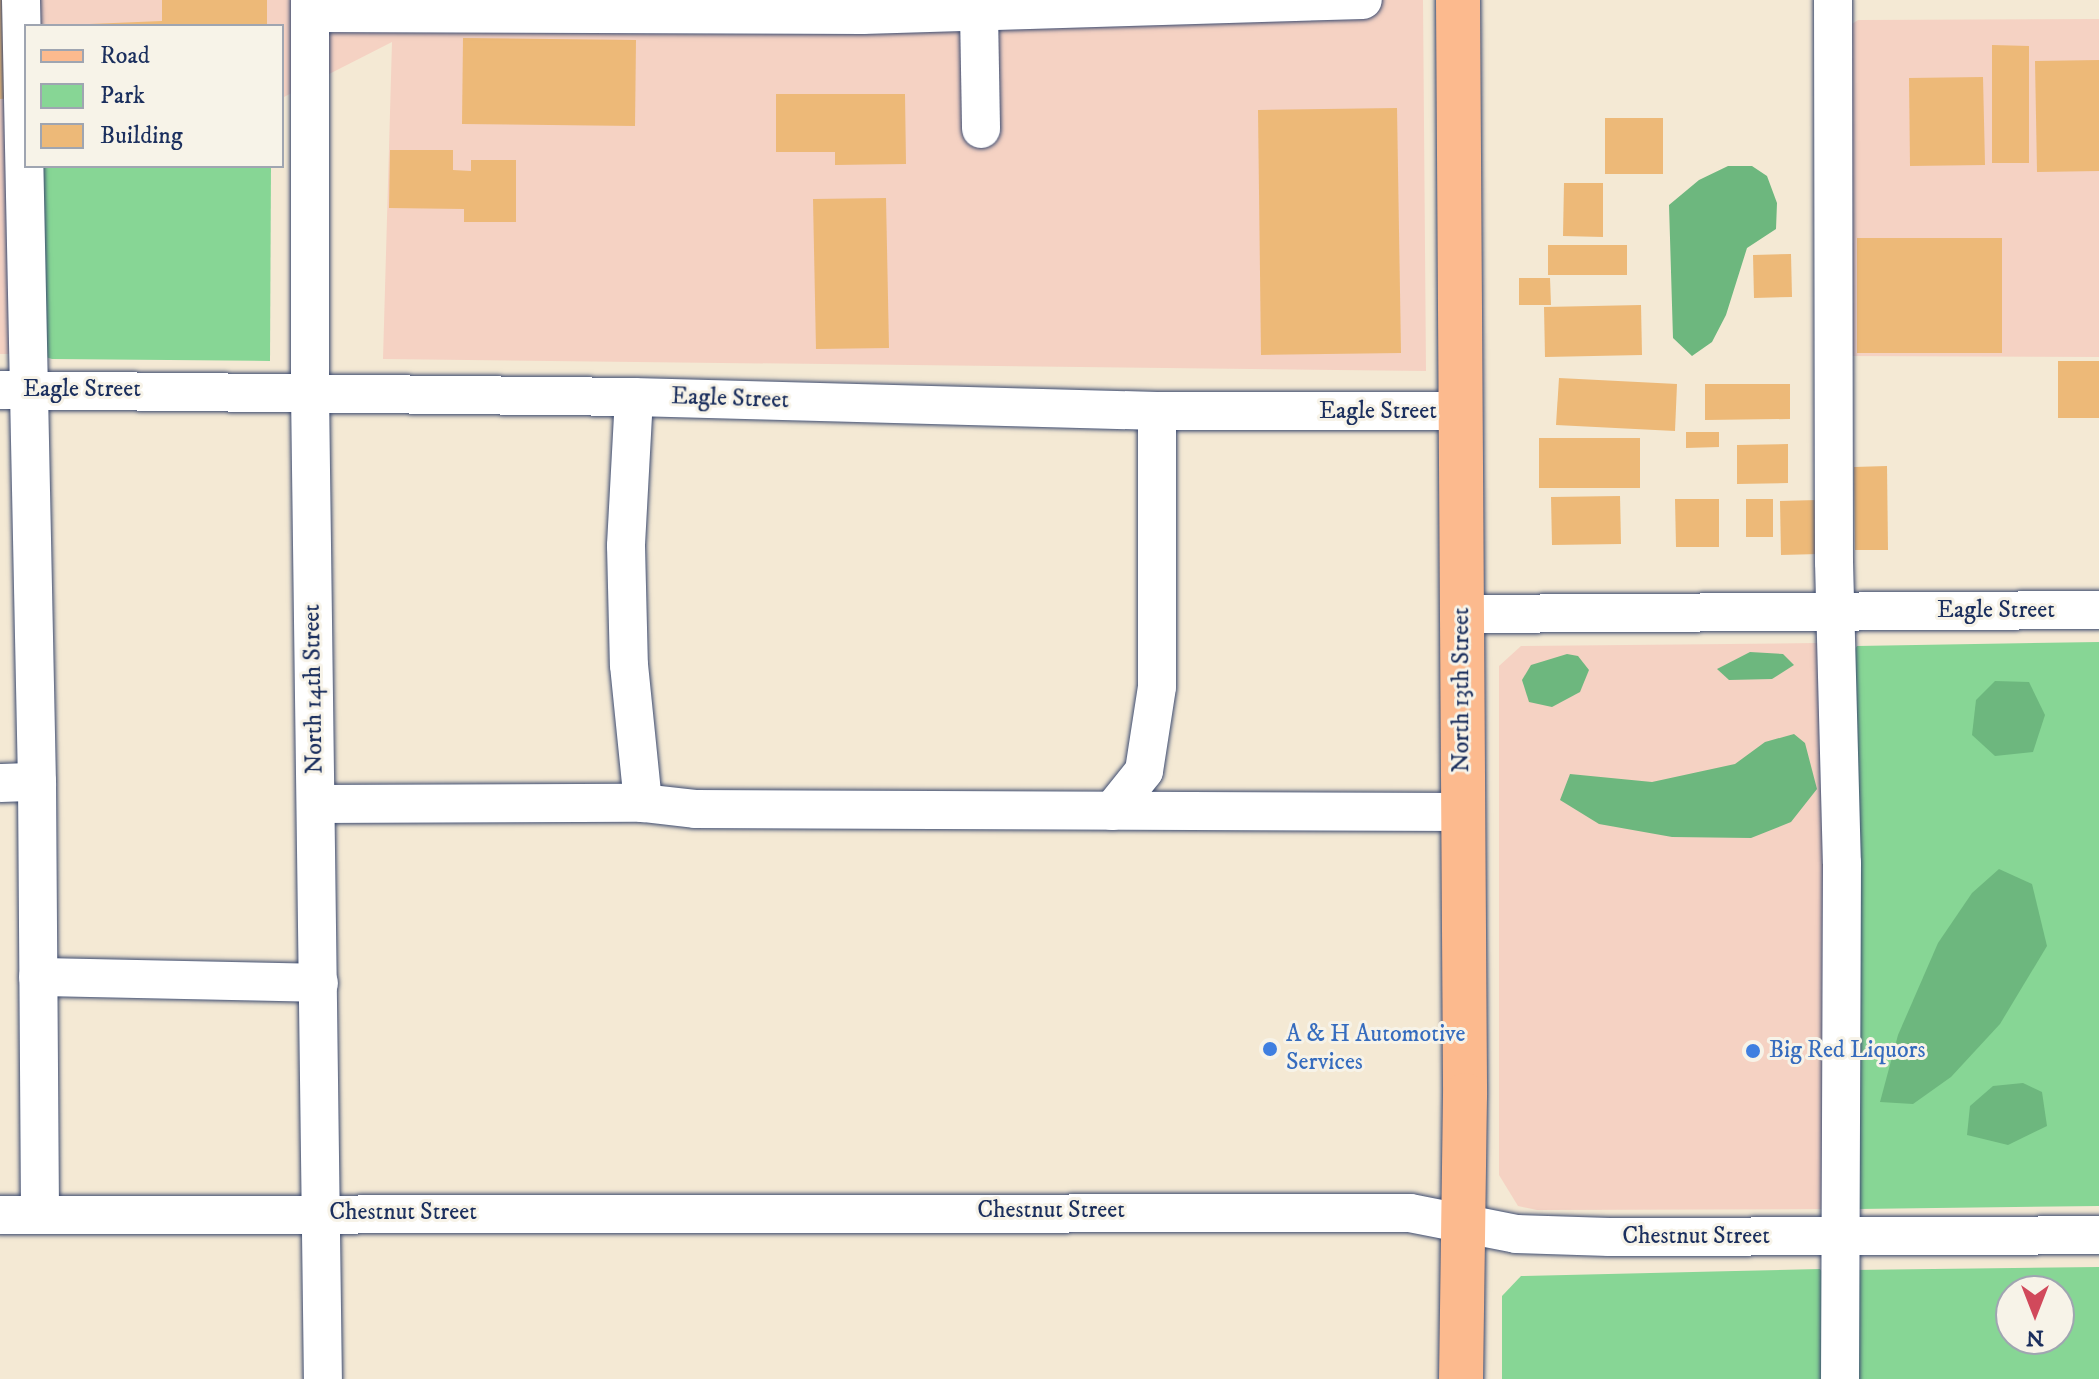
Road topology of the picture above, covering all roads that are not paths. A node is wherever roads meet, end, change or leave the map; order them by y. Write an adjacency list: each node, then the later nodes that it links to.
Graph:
1 (21, 0): 7 (street)
2 (1363, 0): 6 (street)
3 (1458, 0): 15 (main road, North 13th Street)
4 (1833, 0): 17 (street)
5 (310, 7): 6 (street); 8 (street, North 14th Street)
6 (979, 12): 9 (street)
7 (24, 79)
8 (295, 105): 12 (street, North 14th Street)
9 (981, 129)
10 (24, 134): 11 (street)
11 (15, 390): 12 (street, Eagle Street); 19 (street)
12 (310, 392): 13 (street, Eagle Street); 22 (street, North 14th Street)
13 (634, 397): 14 (street, Eagle Street); 21 (street)
14 (1157, 411): 15 (street, Eagle Street); 23 (street)
15 (1460, 411): 18 (main road, North 13th Street)
16 (2099, 610): 17 (street, Eagle Street)
17 (1836, 612): 18 (street, Eagle Street); 32 (street)
18 (1462, 614): 24 (main road, North 13th Street)
19 (37, 782): 20 (street); 25 (street)
20 (0, 783)
21 (643, 803): 22 (street); 23 (street)
22 (316, 804): 26 (street, North 14th Street)
23 (1112, 811): 24 (street)
24 (1463, 812): 30 (main road, North 13th Street)
25 (38, 977): 26 (street); 29 (street)
26 (319, 983): 27 (street, North 14th Street)
27 (323, 1213): 29 (street, Chestnut Street); 30 (street, Chestnut Street); 33 (street, North 14th Street)
28 (0, 1215): 29 (street, Chestnut Street)
29 (40, 1215)
30 (1462, 1224): 32 (street, Chestnut Street); 34 (main road, North 13th Street)
31 (2099, 1235): 32 (street, Chestnut Street)
32 (1840, 1236): 35 (street)
33 (323, 1379)
34 (1461, 1379)
35 (1840, 1379)

